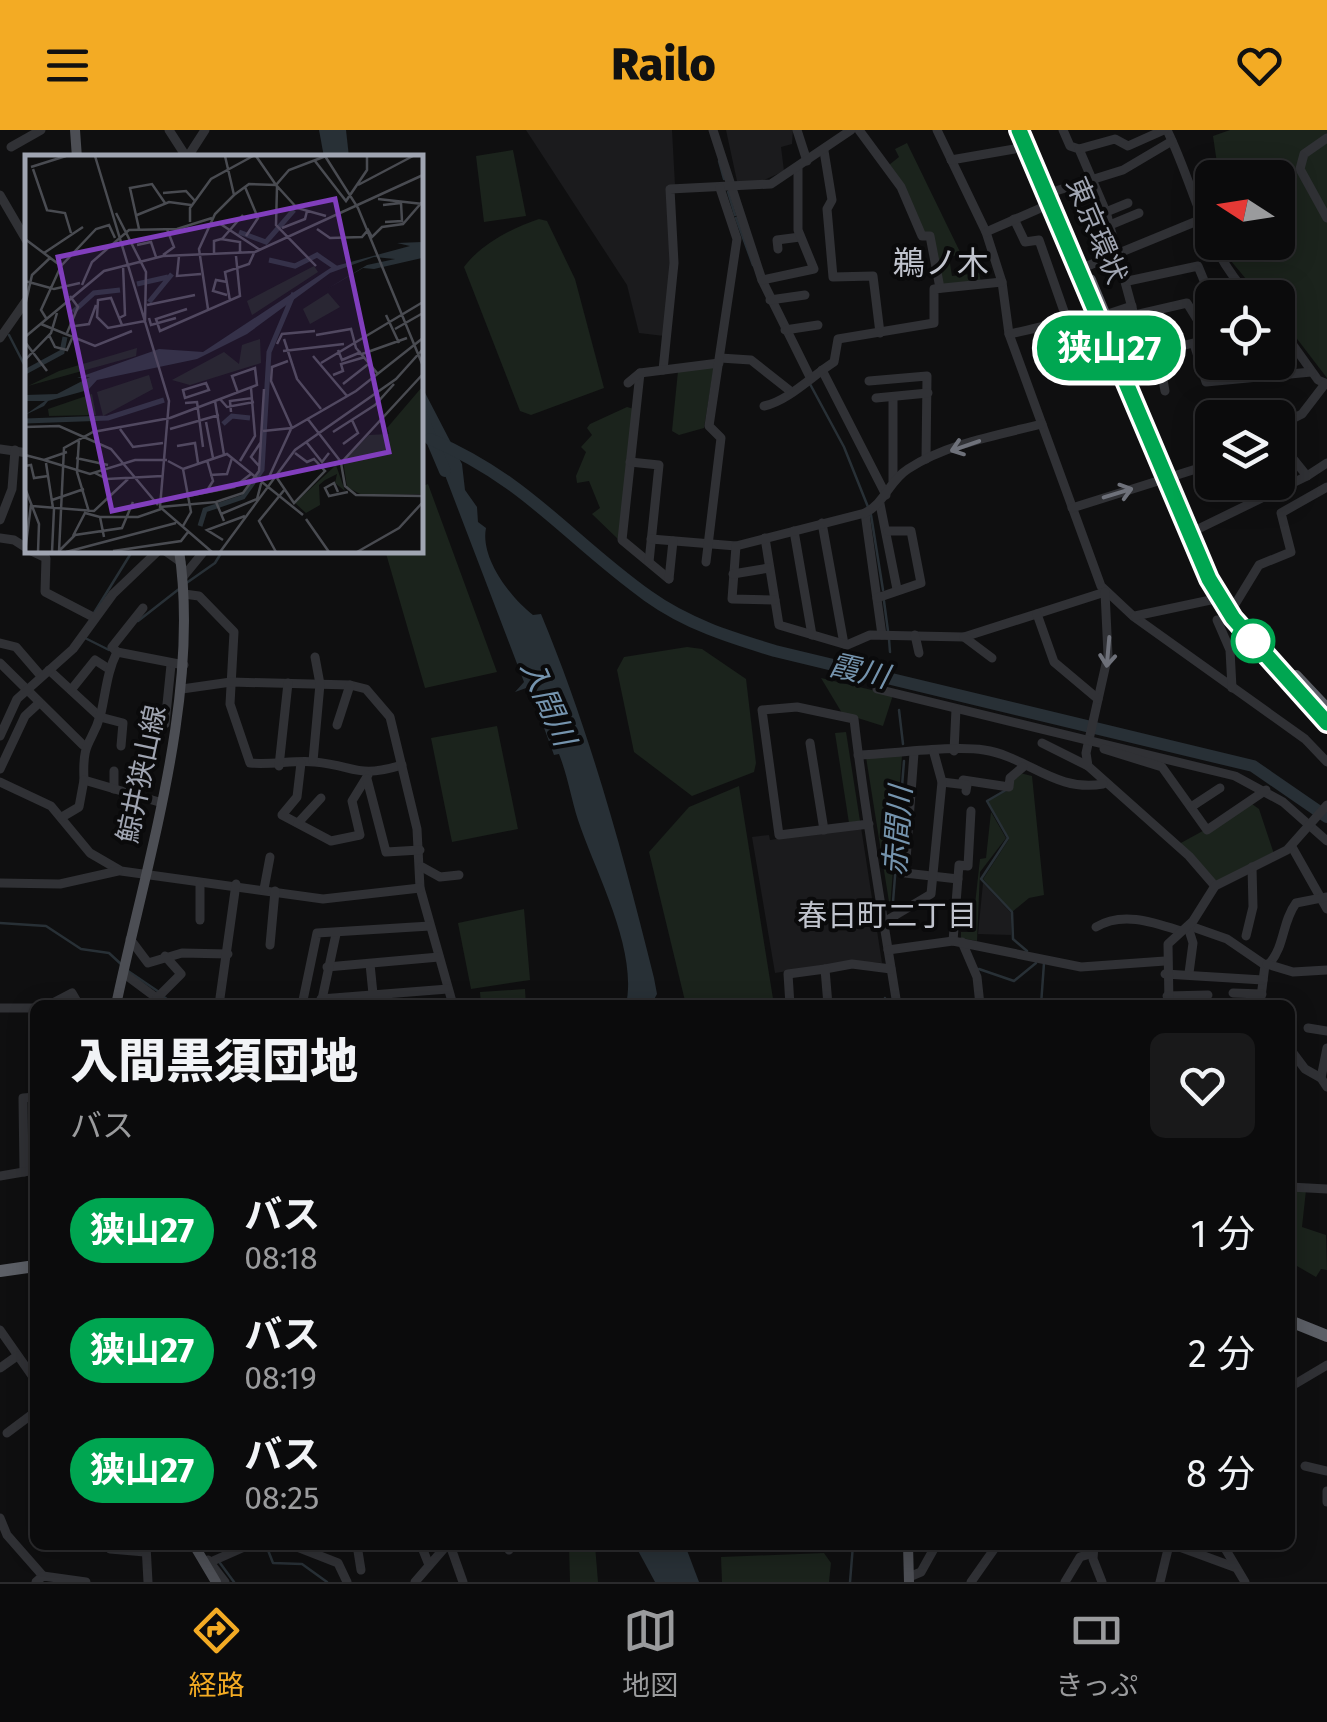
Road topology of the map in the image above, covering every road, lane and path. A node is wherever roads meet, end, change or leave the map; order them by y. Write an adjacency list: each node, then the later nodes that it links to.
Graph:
1 (41, 130): 16 (street)
2 (75, 130): 20 (main road)
3 (168, 130): 21 (street)
4 (205, 130): 22 (street)
5 (713, 130): 26 (street)
6 (798, 130): 24 (street)
7 (851, 130): 19 (street)
8 (859, 130): 49 (street)
9 (937, 130): 23 (street)
10 (1019, 130): 17 (highway, 東京環状)
11 (1028, 130): 28 (highway, 東京環状)
12 (1063, 130): 18 (street)
13 (1166, 130): 15 (street); 18 (street)
14 (1327, 138): 33 (street)
15 (1172, 141): 25 (street); 29 (street)
16 (11, 147)
17 (1026, 147): 23 (street); 28 (highway, 東京環状)
18 (1079, 149): 25 (street)
19 (824, 151): 24 (street); 58 (street)
20 (76, 155)
21 (184, 155)
22 (188, 155)
23 (951, 160): 37 (street)
24 (803, 164): 26 (street); 38 (street)
25 (1093, 180): 28 (street); 31 (street)
26 (725, 186): 45 (street); 64 (street); 65 (street)
27 (0, 195): 39 (street)
28 (1050, 197): 34 (street); 40 (highway, 東京環状); 44 (highway, 東京環状)
29 (1195, 201)
30 (1128, 203): 31 (street)
31 (1106, 212): 36 (street)
32 (1139, 213): 36 (street)
33 (1327, 218)
34 (1014, 220): 37 (street); 42 (street)
35 (1195, 222): 43 (street)
36 (1110, 226): 43 (street)
37 (986, 232): 48 (street)
38 (800, 236): 41 (street); 45 (street)
39 (25, 238)
40 (1066, 244): 42 (street); 54 (highway, 東京環状)
41 (778, 249)
42 (1043, 252): 55 (street)
43 (1120, 255): 44 (street); 47 (street)
44 (1085, 267): 54 (highway, 東京環状)
45 (762, 280): 51 (street)
46 (1204, 280): 47 (street)
47 (1128, 281): 53 (street)
48 (1002, 282): 49 (street); 59 (street)
49 (940, 288): 58 (street)
50 (804, 294): 51 (street)
51 (770, 300): 57 (street)
52 (25, 302): 60 (street)
53 (1133, 311): 54 (street); 61 (street); 63 (street)
54 (1100, 316): 55 (street); 89 (highway, 東京環状)
55 (1066, 317): 59 (street)
56 (818, 325): 57 (street)
57 (785, 330): 69 (street)
58 (880, 334): 66 (street)
59 (1008, 334): 80 (street)
60 (0, 338)
61 (1194, 344): 63 (street); 68 (street)
62 (1295, 349): 68 (street)
63 (1158, 352): 74 (street)
64 (719, 360): 65 (street); 73 (street); 105 (street)
65 (663, 370): 67 (street)
66 (822, 370): 69 (street); 93 (street)
67 (640, 372): 71 (street); 85 (street)
68 (1311, 372): 72 (street)
69 (810, 377): 73 (street)
70 (869, 381): 75 (street)
71 (628, 383)
72 (1326, 384): 79 (street)
73 (790, 390): 78 (street)
74 (1165, 391)
75 (928, 393): 76 (street); 84 (street)
76 (893, 397): 77 (street); 91 (street)
77 (876, 398)
78 (764, 406)
79 (1295, 418)
80 (1042, 424): 84 (street, one-way to 84); 94 (street)
81 (0, 449): 82 (street)
82 (15, 450): 83 (street); 96 (street)
83 (25, 452)
84 (926, 459): 91 (street)
85 (630, 462): 103 (street); 112 (street)
86 (1327, 462): 90 (street)
87 (1295, 463): 90 (street)
88 (1195, 469): 89 (street)
89 (1167, 476): 94 (street, one-way to 89); 99 (highway, 東京環状); 120 (highway, 東京環状)
90 (1307, 476): 99 (street)
91 (894, 481): 93 (street)
92 (1327, 487): 122 (street)
93 (883, 499): 95 (street); 100 (street)
94 (1072, 508): 118 (street)
95 (865, 513): 97 (street); 119 (street)
96 (0, 520)
97 (822, 523): 98 (street); 133 (street)
98 (794, 531): 102 (street); 128 (street)
99 (1194, 531): 122 (highway, 東京環状)
100 (888, 532): 117 (street); 117 (street)
101 (0, 538): 107 (street)
102 (765, 538): 106 (street); 114 (street)
103 (651, 539): 104 (street); 112 (street)
104 (672, 541): 105 (street); 112 (street)
105 (708, 545): 106 (street); 113 (street)
106 (736, 546): 115 (street)
107 (25, 549)
108 (158, 552): 126 (street)
109 (205, 552): 116 (street)
110 (48, 554): 126 (street)
111 (180, 556): 116 (main road, 鯨井狭山線)
112 (648, 562)
113 (706, 562)
114 (769, 568): 115 (street); 121 (street)
115 (734, 574): 121 (street)
116 (183, 585): 140 (main road, 鯨井狭山線); 143 (street)
117 (897, 589): 119 (street)
118 (1105, 592): 124 (street); 125 (street); 153 (street, one-way to 153)
119 (876, 598): 129 (street)
120 (1220, 598): 125 (street); 157 (highway, 東京環状)
121 (775, 600): 128 (street)
122 (1234, 606): 155 (highway, 東京環状)
123 (143, 608): 134 (street)
124 (1038, 614): 131 (street); 153 (street)
125 (1133, 616): 148 (street)
126 (91, 617): 142 (street)
127 (1217, 620): 148 (street)
128 (812, 635): 133 (street)
129 (882, 635): 130 (street); 133 (street)
130 (915, 635): 131 (street); 135 (street)
131 (964, 637): 137 (street)
132 (0, 643): 142 (street)
133 (844, 644)
134 (115, 649): 139 (street); 141 (street)
135 (919, 653)
136 (315, 657): 145 (street)
137 (992, 658)
138 (0, 663): 147 (street)
139 (171, 665): 140 (street); 158 (street)
140 (184, 665): 150 (main road, 鯨井狭山線)
141 (108, 669): 149 (street); 156 (street)
142 (42, 672): 147 (street); 149 (street)
143 (231, 682): 144 (street); 150 (street); 174 (street)
144 (288, 684): 145 (street); 174 (street)
145 (320, 684): 146 (street); 170 (street)
146 (350, 685): 159 (street); 173 (street)
147 (23, 688): 152 (street); 160 (street)
148 (1232, 688): 171 (street)
149 (71, 690): 156 (street)
150 (182, 690): 192 (main road, 鯨井狭山線)
151 (877, 690): 154 (street)
152 (39, 703): 164 (street); 177 (street)
153 (1097, 705): 161 (street)
154 (956, 709): 161 (street); 166 (street)
155 (1327, 710)
156 (100, 718): 164 (street); 165 (street)
157 (1327, 723)
158 (165, 724)
159 (336, 725)
160 (0, 736)
161 (1088, 741): 175 (street); 188 (street); 194 (street)
162 (810, 743): 200 (street)
163 (1042, 743): 175 (street)
164 (83, 745): 180 (street)
165 (121, 746)
166 (954, 751): 168 (street); 176 (street)
167 (914, 753): 168 (street); 169 (street); 210 (street)
168 (934, 753): 183 (street)
169 (858, 755): 199 (street); 200 (street)
170 (313, 761): 172 (street); 179 (street)
171 (1327, 762)
172 (301, 763): 174 (street); 198 (street)
173 (402, 765): 179 (street); 203 (street)
174 (280, 766)
175 (1088, 766): 184 (street)
176 (1023, 767): 181 (street); 184 (street)
177 (0, 769)
178 (114, 771): 187 (street)
179 (367, 777): 198 (street); 203 (street)
180 (84, 780): 187 (street); 196 (street)
181 (963, 780)
182 (0, 782): 196 (street)
183 (942, 782): 189 (street); 210 (street)
184 (1103, 784): 190 (street)
185 (1129, 788): 190 (street)
186 (1220, 788): 194 (street)
187 (114, 789): 192 (street)
188 (1266, 790): 194 (street); 197 (street)
189 (966, 792)
190 (1118, 797): 215 (street)
191 (320, 798): 198 (street)
192 (159, 802): 209 (main road, 鯨井狭山線)
193 (1327, 805): 197 (street)
194 (1191, 807)
195 (971, 810): 211 (street)
196 (62, 818): 207 (street)
197 (1311, 822): 201 (street); 202 (street)
198 (298, 823)
199 (869, 824): 200 (street); 220 (street)
200 (824, 830)
201 (1327, 840)
202 (1292, 846): 206 (street); 218 (street)
203 (420, 850): 205 (street)
204 (270, 857): 217 (street)
205 (422, 867): 208 (street); 216 (street)
206 (1252, 867): 215 (street); 225 (street)
207 (121, 871): 209 (street); 213 (street)
208 (458, 875)
209 (143, 876): 212 (street); 226 (main road, 鯨井狭山線)
210 (933, 876): 211 (street); 220 (street)
211 (958, 879): 227 (street)
212 (200, 883): 214 (street); 219 (street)
213 (0, 884)
214 (236, 884): 217 (street); 230 (street)
215 (1215, 886): 223 (street)
216 (420, 888): 217 (street); 221 (street)
217 (270, 890): 228 (street)
218 (1325, 902): 235 (street)
219 (200, 920)
220 (884, 922): 229 (street)
221 (430, 926): 224 (street); 232 (street)
222 (1096, 927): 223 (street)
223 (1186, 928): 233 (street); 235 (street); 241 (street)
224 (336, 934): 236 (street); 252 (street)
225 (1246, 936)
226 (130, 939): 231 (street); 238 (main road, 鯨井狭山線)
227 (958, 941): 229 (street); 233 (street); 260 (street)
228 (270, 946)
229 (888, 950): 239 (street)
230 (228, 954): 231 (street); 251 (street)
231 (165, 956): 249 (street)
232 (439, 957): 234 (street); 244 (street)
233 (1166, 961): 242 (street)
234 (370, 964): 236 (street); 247 (street)
235 (1267, 964): 240 (street); 243 (street)
236 (327, 967): 253 (street)
237 (824, 969): 239 (street); 257 (street); 258 (street)
238 (123, 970): 249 (street); 250 (main road, 鯨井狭山線)
239 (891, 970): 259 (street)
240 (1327, 970)
241 (1189, 973): 242 (street); 243 (street)
242 (1165, 974): 261 (street)
243 (1262, 980): 262 (street)
244 (448, 988): 245 (street); 256 (street)
245 (393, 993): 247 (street); 255 (street)
246 (1233, 993): 262 (street)
247 (373, 994): 254 (street)
248 (1208, 995): 261 (street)
249 (162, 998)
250 (117, 1000)
251 (220, 1000)
252 (303, 1000)
253 (321, 1000)
254 (334, 1000)
255 (394, 1000)
256 (452, 1000)
257 (790, 1000)
258 (827, 1000)
259 (896, 1000)
260 (979, 1000)
261 (1168, 1000)
262 (1261, 1000)
263 (0, 1008): 264 (street)
264 (30, 1008)
265 (1308, 1028): 266 (street)
266 (1327, 1032)
267 (1327, 1048): 269 (street)
268 (1295, 1055): 269 (street)
269 (1324, 1083)
270 (30, 1098): 271 (street)
271 (30, 1171): 272 (street)
272 (0, 1176)
273 (1295, 1187): 274 (street)
274 (1327, 1189)
275 (30, 1267): 276 (highway)
276 (0, 1271)
277 (1295, 1323): 279 (highway)
278 (0, 1330): 281 (street)
279 (1327, 1336)
280 (30, 1359): 281 (street)
281 (20, 1360): 283 (street); 284 (street)
282 (1327, 1365): 285 (street)
283 (0, 1368)
284 (30, 1373)
285 (1295, 1384)
286 (30, 1416): 287 (street)
287 (8, 1433)
288 (1305, 1466): 289 (street)
289 (1327, 1470)
290 (1327, 1490): 291 (street)
291 (1327, 1502)
292 (0, 1518): 313 (street)
293 (145, 1550): 316 (street)
294 (199, 1550): 309 (main road)
295 (238, 1550): 309 (street)
296 (318, 1550): 319 (street)
297 (357, 1550): 312 (street)
298 (423, 1550): 310 (street)
299 (444, 1550): 310 (street)
300 (451, 1550): 321 (street)
301 (908, 1550): 314 (main road)
302 (933, 1550): 314 (street)
303 (993, 1550): 322 (street)
304 (1090, 1550): 323 (street)
305 (1095, 1550): 324 (street)
306 (1170, 1550): 325 (street)
307 (1185, 1550): 311 (street)
308 (1225, 1550): 311 (street)
309 (208, 1563): 317 (main road); 318 (street)
310 (428, 1566): 320 (street)
311 (1234, 1568): 326 (street)
312 (361, 1570)
313 (40, 1579): 315 (street)
314 (909, 1580)
315 (86, 1582)
316 (148, 1582)
317 (216, 1582)
318 (225, 1582)
319 (347, 1582)
320 (415, 1582)
321 (463, 1582)
322 (971, 1582)
323 (1066, 1582)
324 (1102, 1582)
325 (1160, 1582)
326 (1246, 1582)

